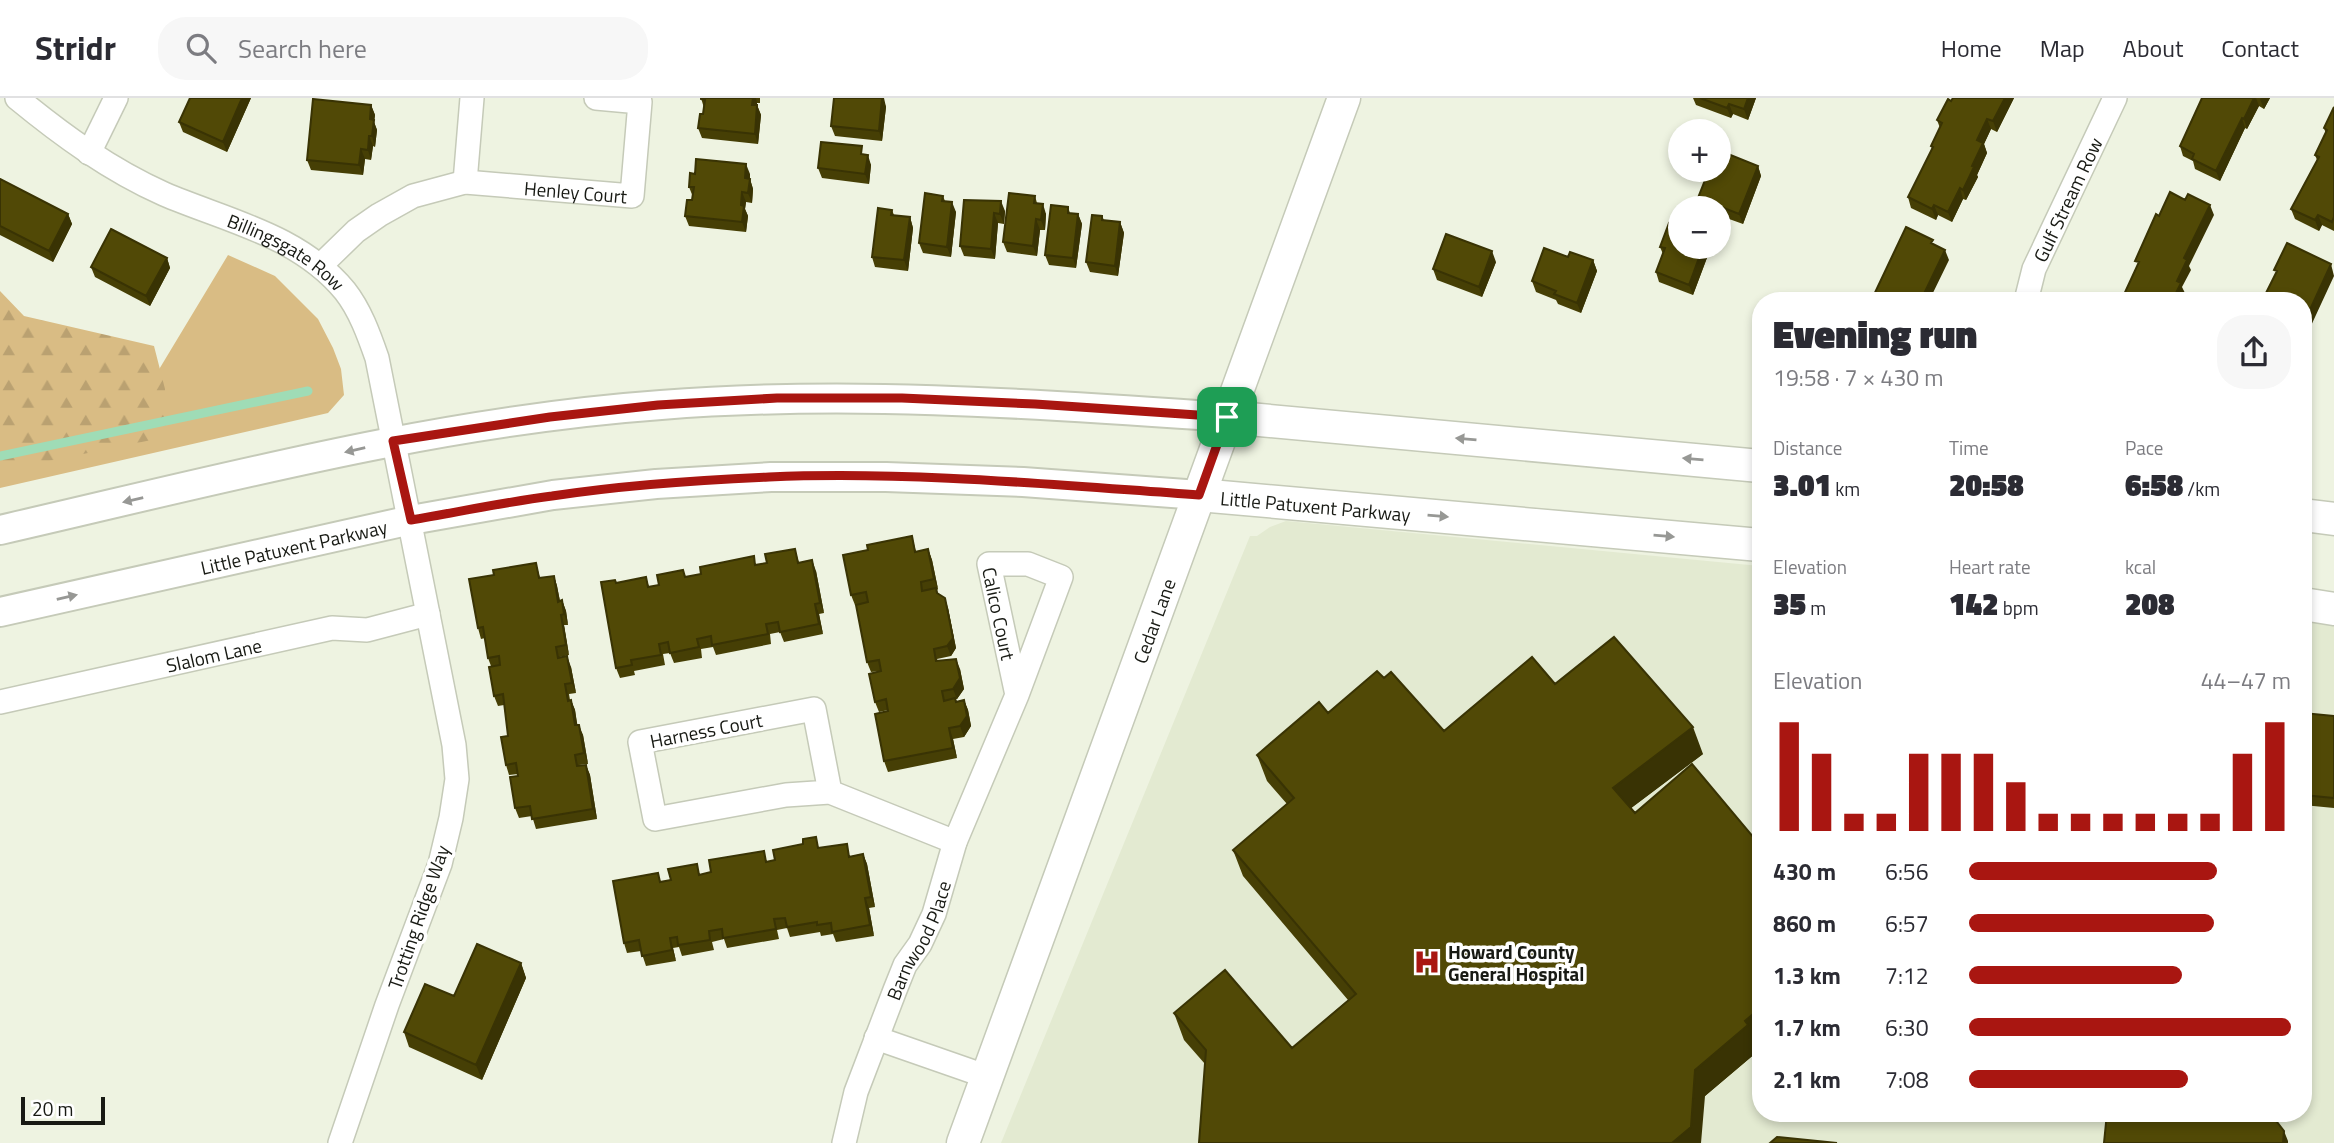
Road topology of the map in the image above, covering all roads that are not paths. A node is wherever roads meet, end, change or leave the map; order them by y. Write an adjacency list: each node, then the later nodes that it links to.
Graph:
1 (16, 98): 7 (street, Billingsgate Row)
2 (116, 98): 7 (street)
3 (472, 98): 8 (street)
4 (596, 98): 8 (street, Henley Court)
5 (1344, 98): 11 (main road, Cedar Lane)
6 (2115, 98): 10 (street, Gulf Stream Row)
7 (89, 153): 9 (street, Billingsgate Row)
8 (465, 182): 9 (street, Henley Court)
9 (320, 266): 12 (street, Billingsgate Row)
10 (2028, 292)
11 (1227, 417): 12 (street); 13 (main road, one-way to 11); 14 (main road, Cedar Lane)
12 (393, 441): 17 (street, Billingsgate Row); 18 (street, one-way to 18)
13 (1752, 465)
14 (1199, 495): 17 (street, Little Patuxent Parkway); 19 (main road, Little Patuxent Parkway, one-way to 19); 29 (main road, Cedar Lane)
15 (2312, 516): 16 (main road)
16 (2334, 519)
17 (411, 520): 22 (street, Little Patuxent Parkway, one-way to 17); 23 (street, Trotting Ridge Way)
18 (0, 530)
19 (1752, 544)
20 (2312, 606): 21 (main road)
21 (2334, 610)
22 (0, 612)
23 (428, 614): 25 (street, Slalom Lane); 30 (street, Trotting Ridge Way)
24 (1017, 695): 24 (street, Calico Court); 27 (street, Calico Court)
25 (0, 702)
26 (830, 792): 26 (street, Harness Court); 27 (street, Harness Court)
27 (955, 842): 28 (street, Barnwood Place)
28 (876, 1038): 29 (street); 31 (street, Barnwood Place)
29 (988, 1077): 32 (main road, Cedar Lane)
30 (340, 1143)
31 (844, 1143)
32 (963, 1143)

